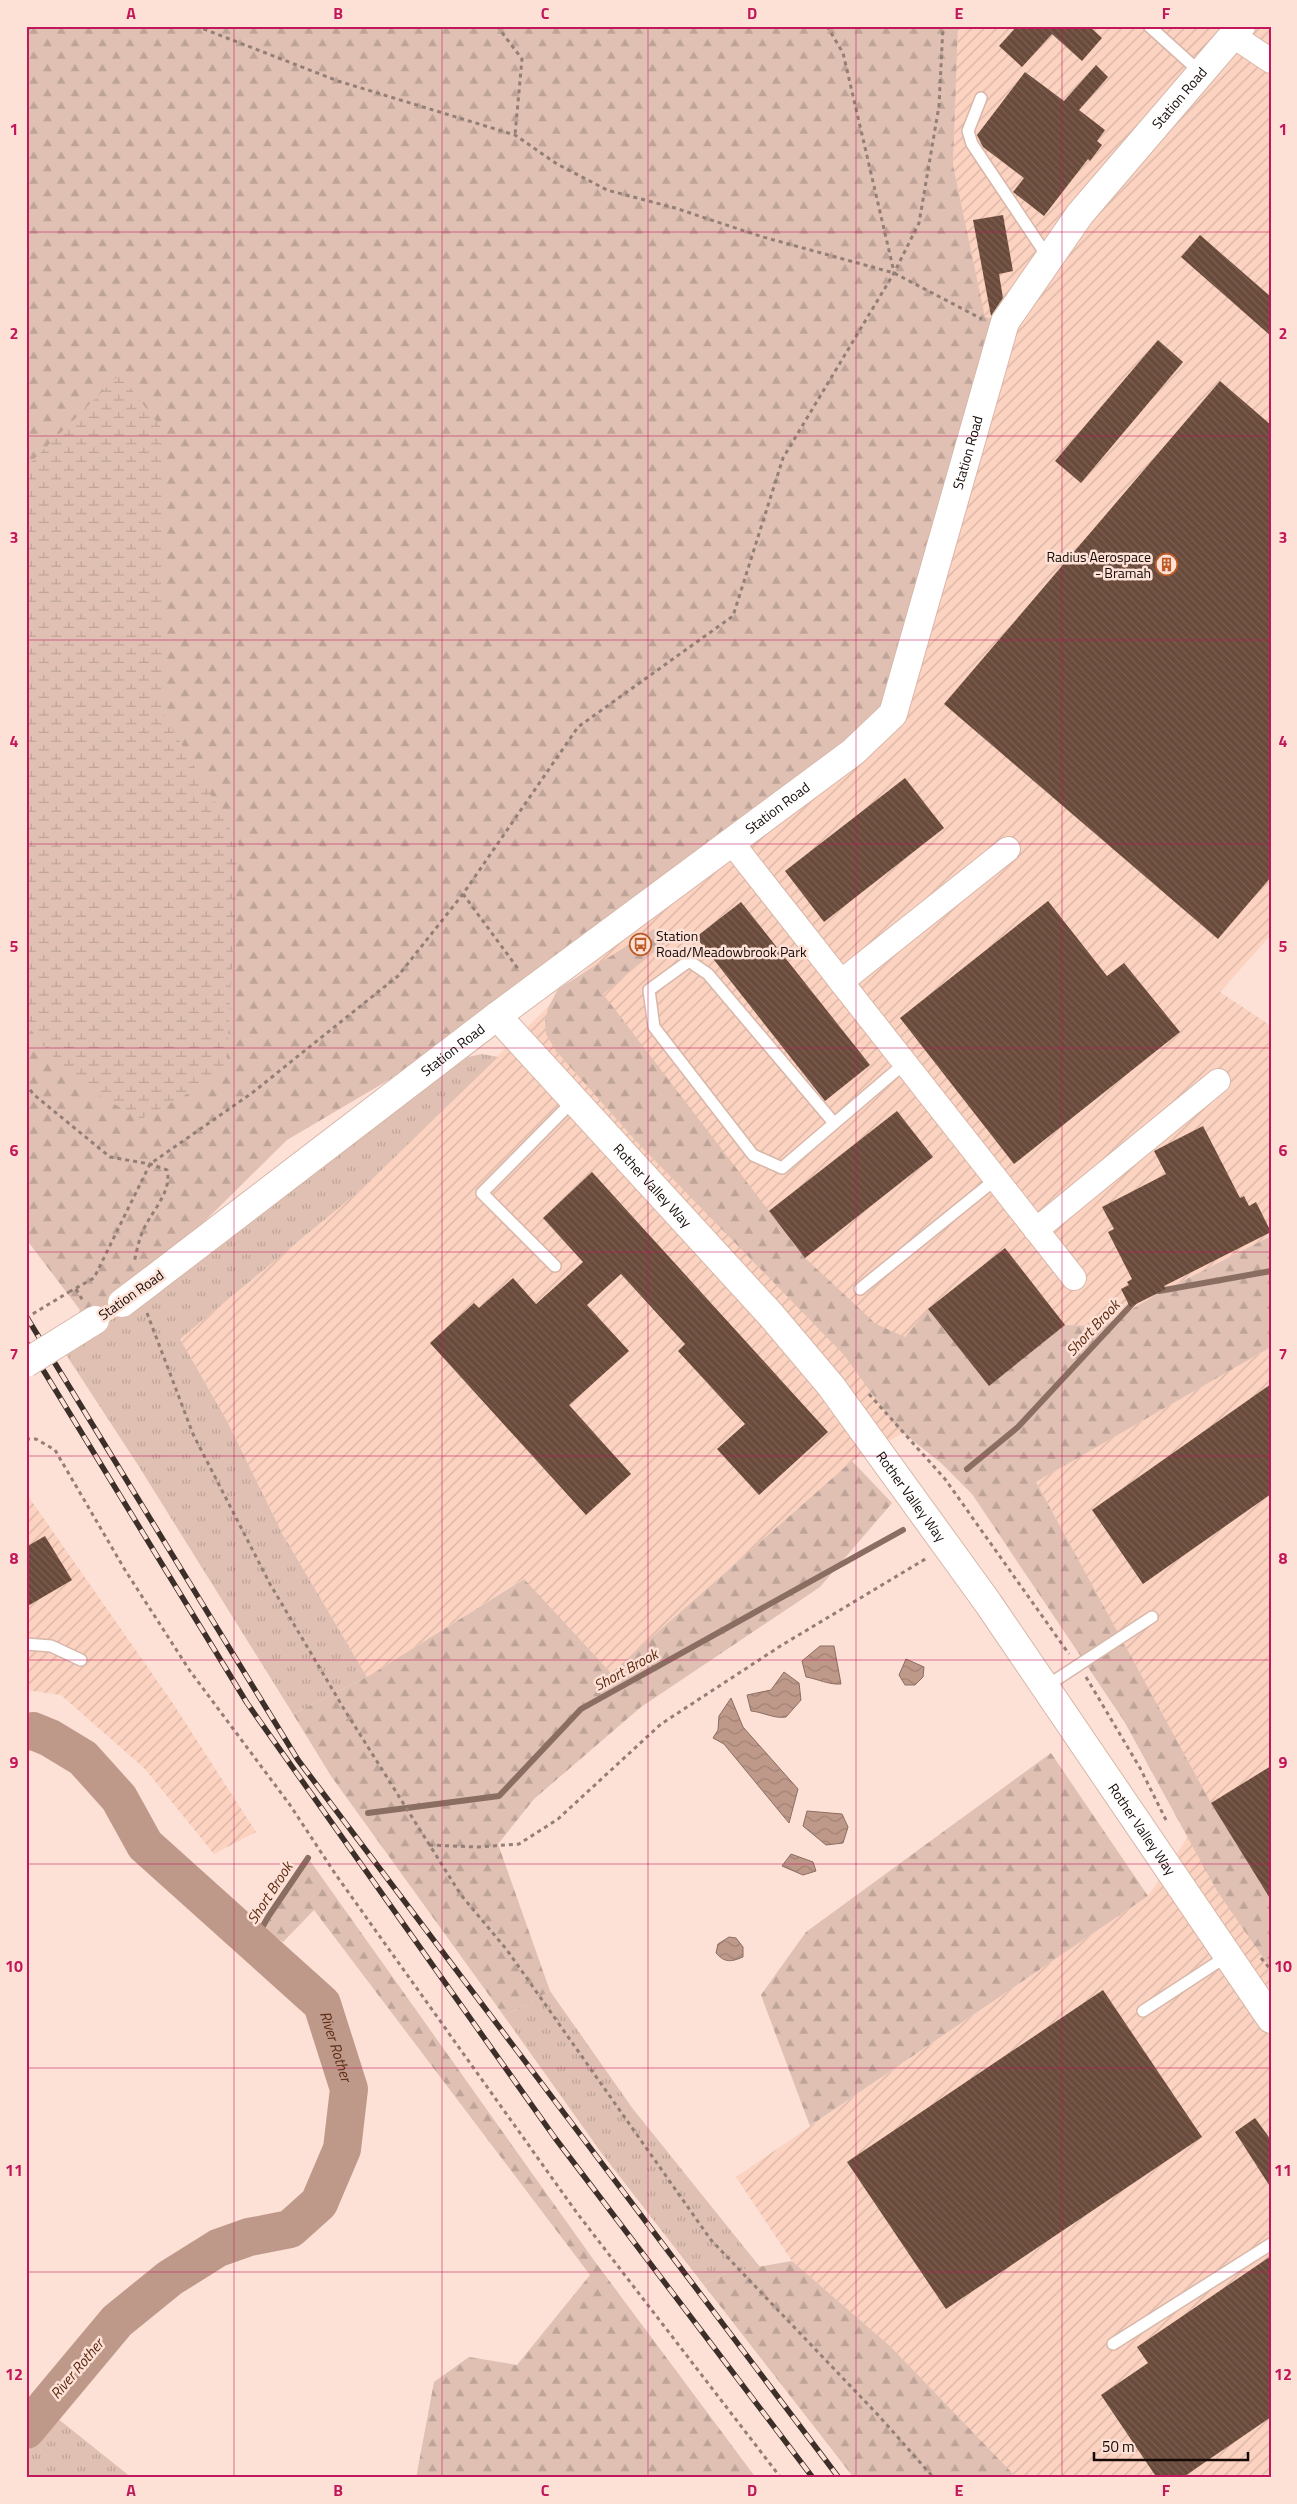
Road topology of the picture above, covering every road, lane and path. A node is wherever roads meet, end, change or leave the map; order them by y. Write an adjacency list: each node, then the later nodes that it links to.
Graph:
1 (39, 26): 7 (path)
2 (196, 26): 12 (path)
3 (497, 26): 12 (path)
4 (827, 26): 14 (path)
5 (943, 26): 14 (path)
6 (1149, 26): 10 (lane)
7 (26, 29)
8 (1236, 31): 9 (street); 10 (main road, Station Road)
9 (1271, 61)
10 (1200, 72): 13 (main road, Station Road)
11 (980, 98): 13 (lane)
12 (515, 135): 14 (path)
13 (1049, 259): 15 (main road, Station Road)
14 (894, 273): 15 (path); 18 (path)
15 (1002, 330): 16 (main road, Station Road)
16 (732, 843): 19 (street); 20 (main road, Station Road)
17 (1008, 849): 19 (street)
18 (463, 894): 20 (path); 27 (path)
19 (841, 982): 22 (street)
20 (533, 990): 21 (main road, Station Road)
21 (497, 1016): 25 (main road, Rother Valley Way); 32 (main road, Station Road)
22 (904, 1063): 26 (lane); 28 (street)
23 (1218, 1081): 29 (street)
24 (26, 1083): 27 (path)
25 (575, 1098): 30 (lane); 37 (main road, Rother Valley Way)
26 (834, 1123): 26 (lane)
27 (150, 1164): 32 (path); 34 (path, bridge)
28 (996, 1179): 29 (street); 33 (lane)
29 (1036, 1230): 31 (street)
30 (555, 1266)
31 (1074, 1278)
32 (138, 1289): 35 (main road, Station Road, bridge); 42 (path)
33 (860, 1289)
34 (26, 1318)
35 (26, 1363)
36 (26, 1439): 48 (path)
37 (947, 1547): 41 (main road, Rother Valley Way); 42 (path)
38 (1152, 1617): 41 (lane)
39 (26, 1644): 40 (lane)
40 (81, 1660)
41 (1045, 1687): 43 (main road, Rother Valley Way)
42 (429, 1845): 49 (path)
43 (1227, 1956): 44 (lane); 45 (main road, Rother Valley Way)
44 (1143, 2011)
45 (1271, 2019)
46 (1271, 2244): 47 (lane)
47 (1112, 2344)
48 (781, 2478)
49 (934, 2478)

